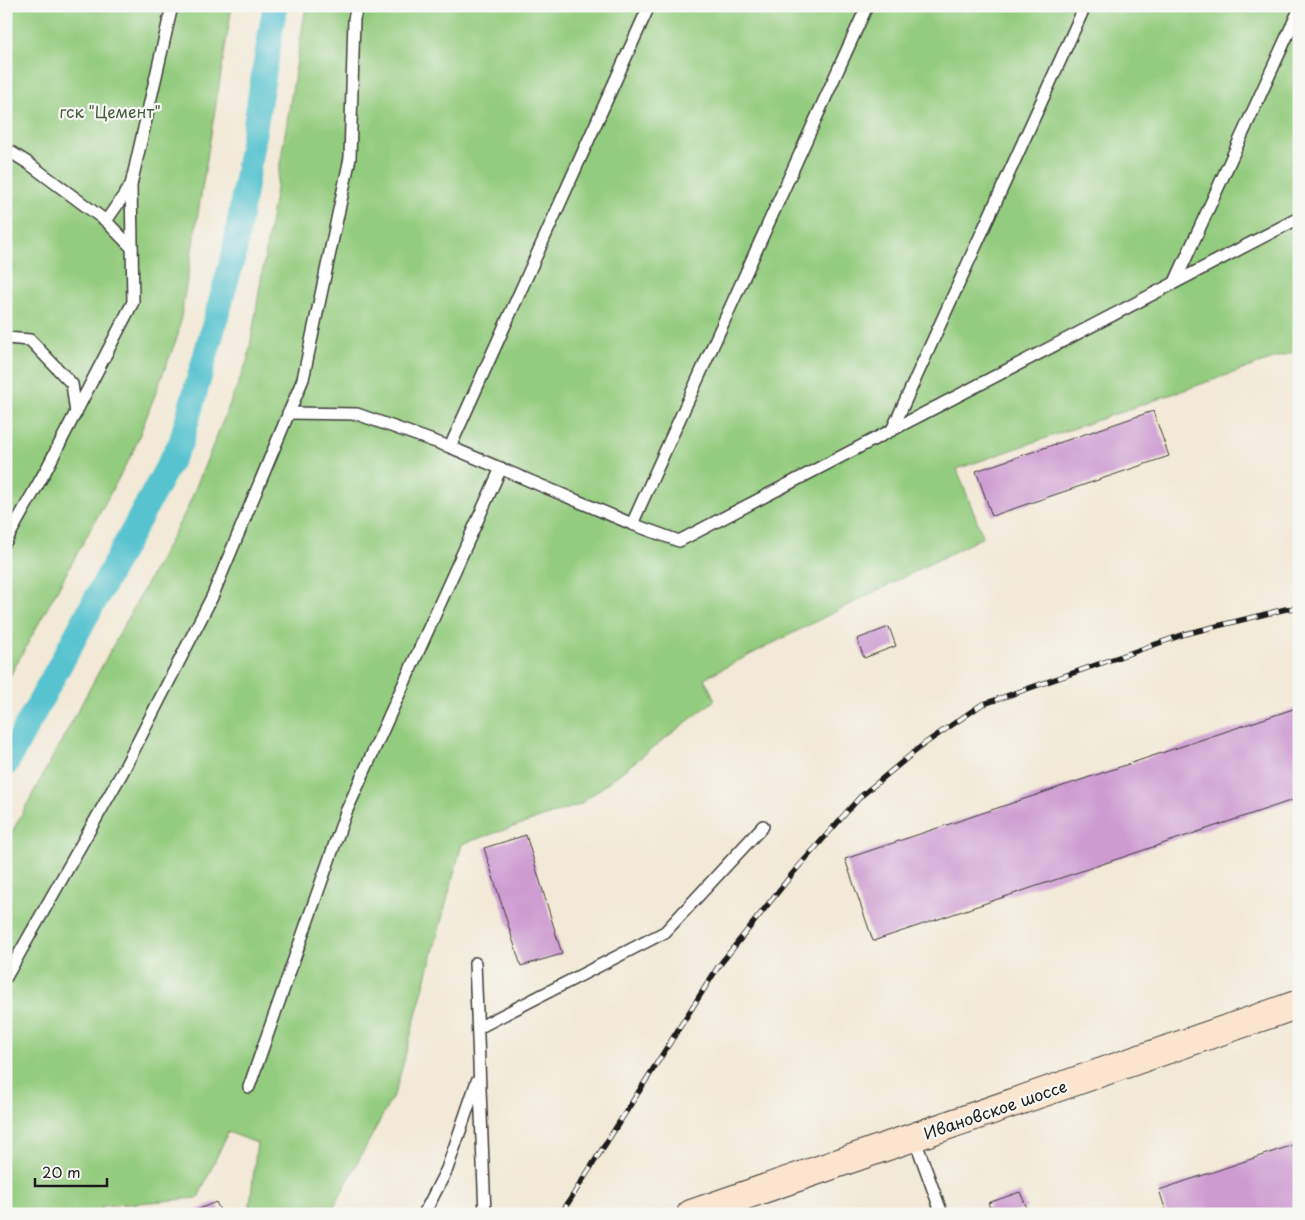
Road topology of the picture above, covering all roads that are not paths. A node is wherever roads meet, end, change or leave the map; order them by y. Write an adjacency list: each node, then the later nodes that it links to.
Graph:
1 (172, 6): 8 (lane)
2 (357, 6): 15 (lane)
3 (648, 6): 17 (lane)
4 (867, 6): 19 (lane)
5 (1085, 6): 16 (lane)
6 (1299, 10): 12 (lane)
7 (6, 149): 10 (lane)
8 (131, 185): 10 (lane); 11 (lane)
9 (1299, 218): 12 (lane)
10 (106, 221): 11 (lane)
11 (132, 248): 14 (lane)
12 (1175, 282): 16 (lane)
13 (6, 338): 14 (lane)
14 (76, 413): 20 (lane)
15 (288, 414): 17 (lane); 23 (lane)
16 (892, 430): 19 (lane)
17 (450, 447): 18 (lane)
18 (501, 468): 19 (lane); 27 (lane)
19 (632, 524)
20 (6, 541)
21 (763, 826): 25 (lane)
22 (475, 963): 25 (lane)
23 (6, 977)
24 (1299, 1004): 28 (street, Ивановское шоссе)
25 (478, 1028): 26 (lane)
26 (479, 1075): 29 (lane); 30 (lane)
27 (250, 1087)
28 (914, 1137): 31 (street, Ивановское шоссе); 32 (lane)
29 (424, 1214)
30 (485, 1214)
31 (691, 1214)
32 (942, 1214)

